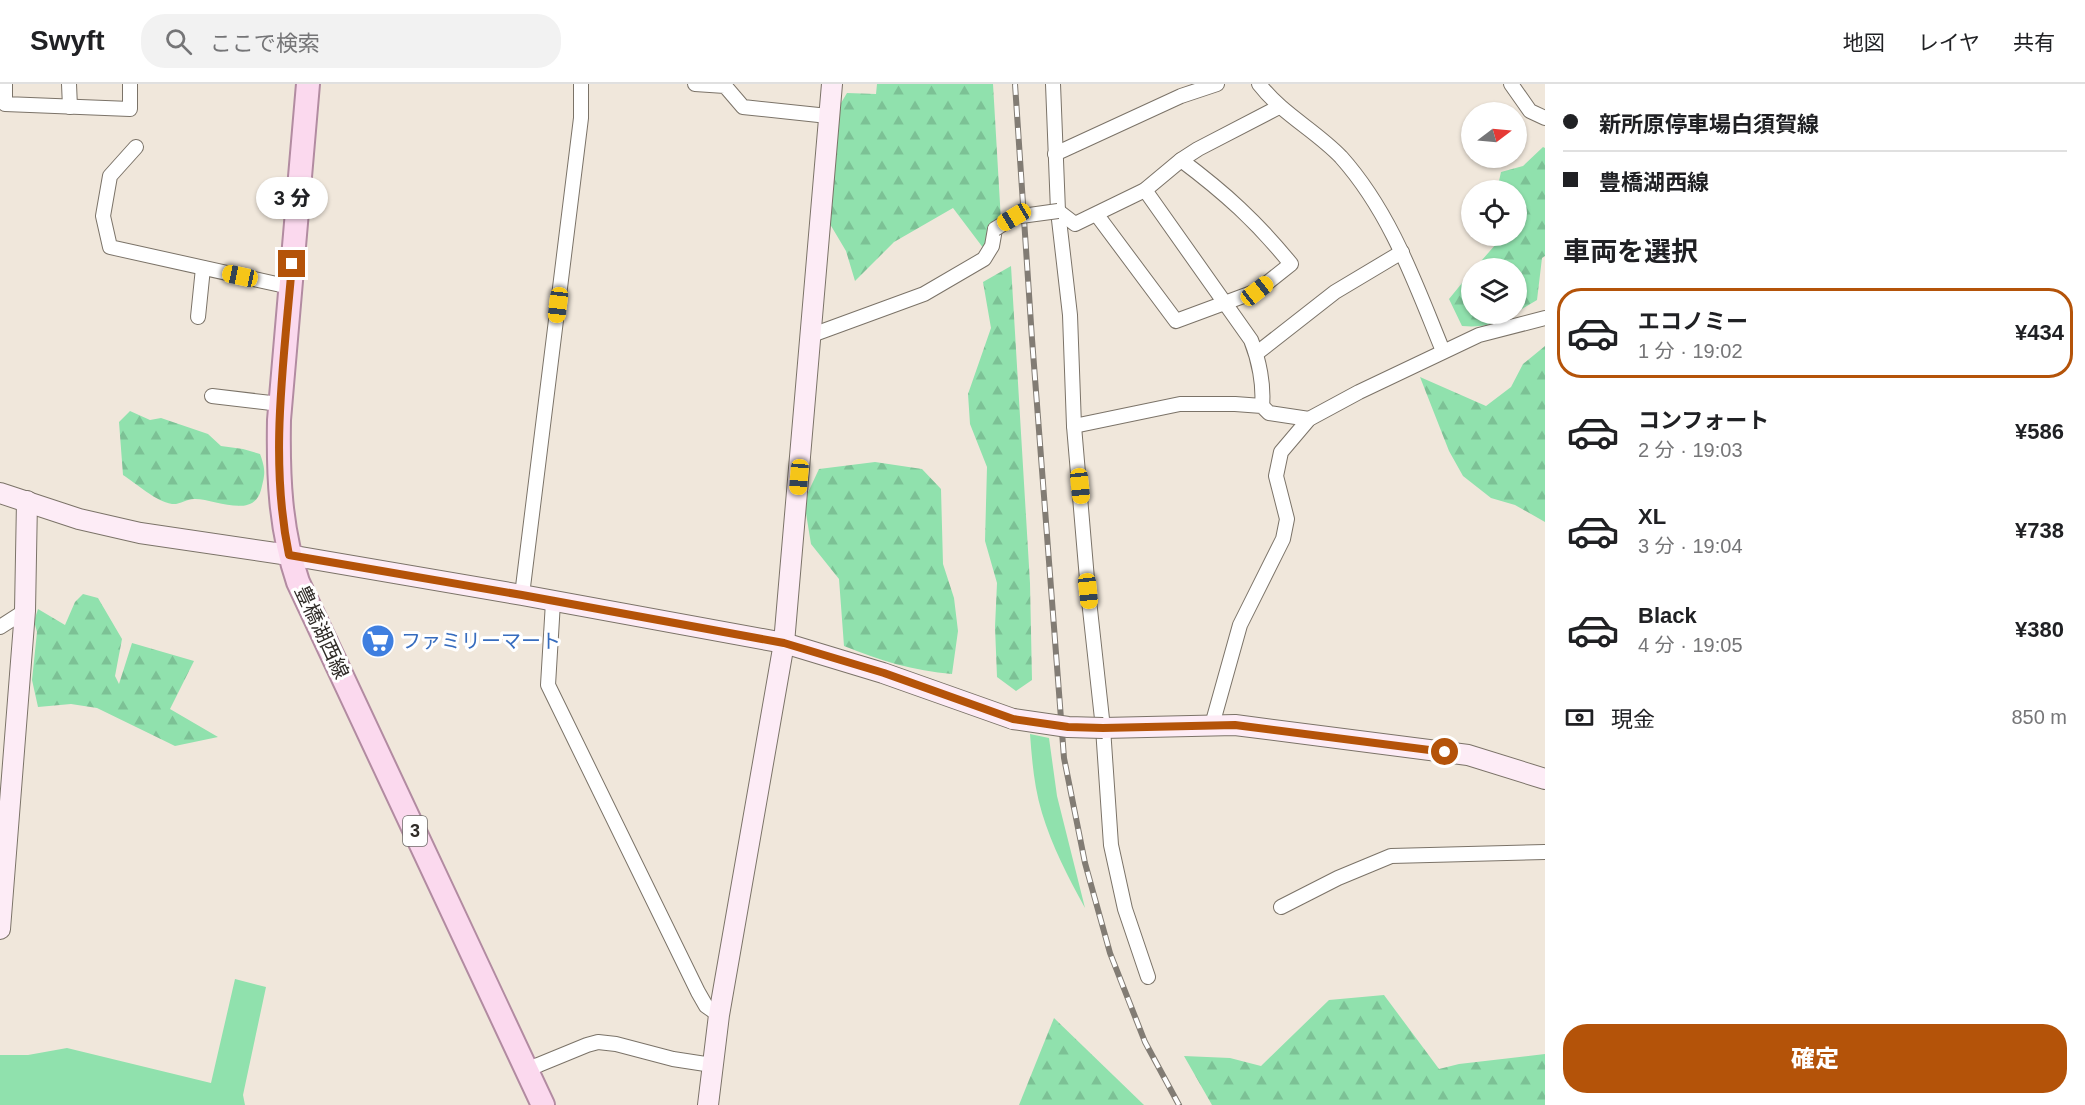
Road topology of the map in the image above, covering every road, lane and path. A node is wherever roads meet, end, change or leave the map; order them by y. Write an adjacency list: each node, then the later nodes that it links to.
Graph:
1 (5, 84): 13 (street)
2 (69, 84): 13 (street)
3 (130, 84): 13 (street)
4 (308, 84): 25 (main road, 豊橋湖西線 / 3)
5 (581, 84): 40 (street)
6 (695, 84): 12 (street)
7 (832, 84): 15 (main road)
8 (1053, 84): 18 (street)
9 (1216, 84): 18 (street)
10 (1259, 84): 14 (street)
11 (1511, 84): 16 (street)
12 (725, 85): 15 (street)
13 (70, 107)
14 (1279, 107): 19 (street); 23 (street)
15 (828, 116): 29 (main road)
16 (1545, 118)
17 (136, 147): 24 (street)
18 (1055, 154): 21 (street)
19 (1181, 160): 20 (street); 26 (street)
20 (1145, 190): 22 (street); 26 (street)
21 (1058, 211): 22 (street); 29 (street, bridge); 36 (street)
22 (1097, 215): 26 (street)
23 (1402, 252): 30 (street); 31 (street)
24 (202, 268): 25 (street); 27 (street)
25 (290, 287): 33 (main road, 豊橋湖西線 / 3)
26 (1226, 304): 31 (street)
27 (198, 317)
28 (1545, 318): 30 (street)
29 (812, 335): 44 (main road)
30 (1443, 351): 35 (street)
31 (1257, 353): 34 (street)
32 (212, 396): 33 (street)
33 (280, 404): 39 (main road, 豊橋湖西線 / 3)
34 (1262, 406): 35 (street); 36 (street)
35 (1309, 419): 45 (street)
36 (1074, 426): 46 (street)
37 (0, 493): 38 (main road)
38 (27, 501): 39 (main road); 42 (main road)
39 (289, 555): 40 (main road); 54 (main road, 豊橋湖西線 / 3)
40 (522, 595): 41 (main road)
41 (553, 602): 44 (main road); 52 (street)
42 (25, 611): 43 (street); 50 (main road)
43 (0, 627)
44 (784, 643): 46 (main road, bridge); 52 (main road)
45 (1212, 725): 46 (main road); 47 (main road)
46 (1103, 728): 51 (street)
47 (1545, 779)
48 (1545, 852): 49 (street)
49 (1281, 907)
50 (0, 929)
51 (1148, 977)
52 (719, 1015): 53 (main road)
53 (712, 1065): 54 (street); 56 (main road)
54 (526, 1070): 55 (main road, 豊橋湖西線 / 3)
55 (543, 1105)
56 (708, 1105)

